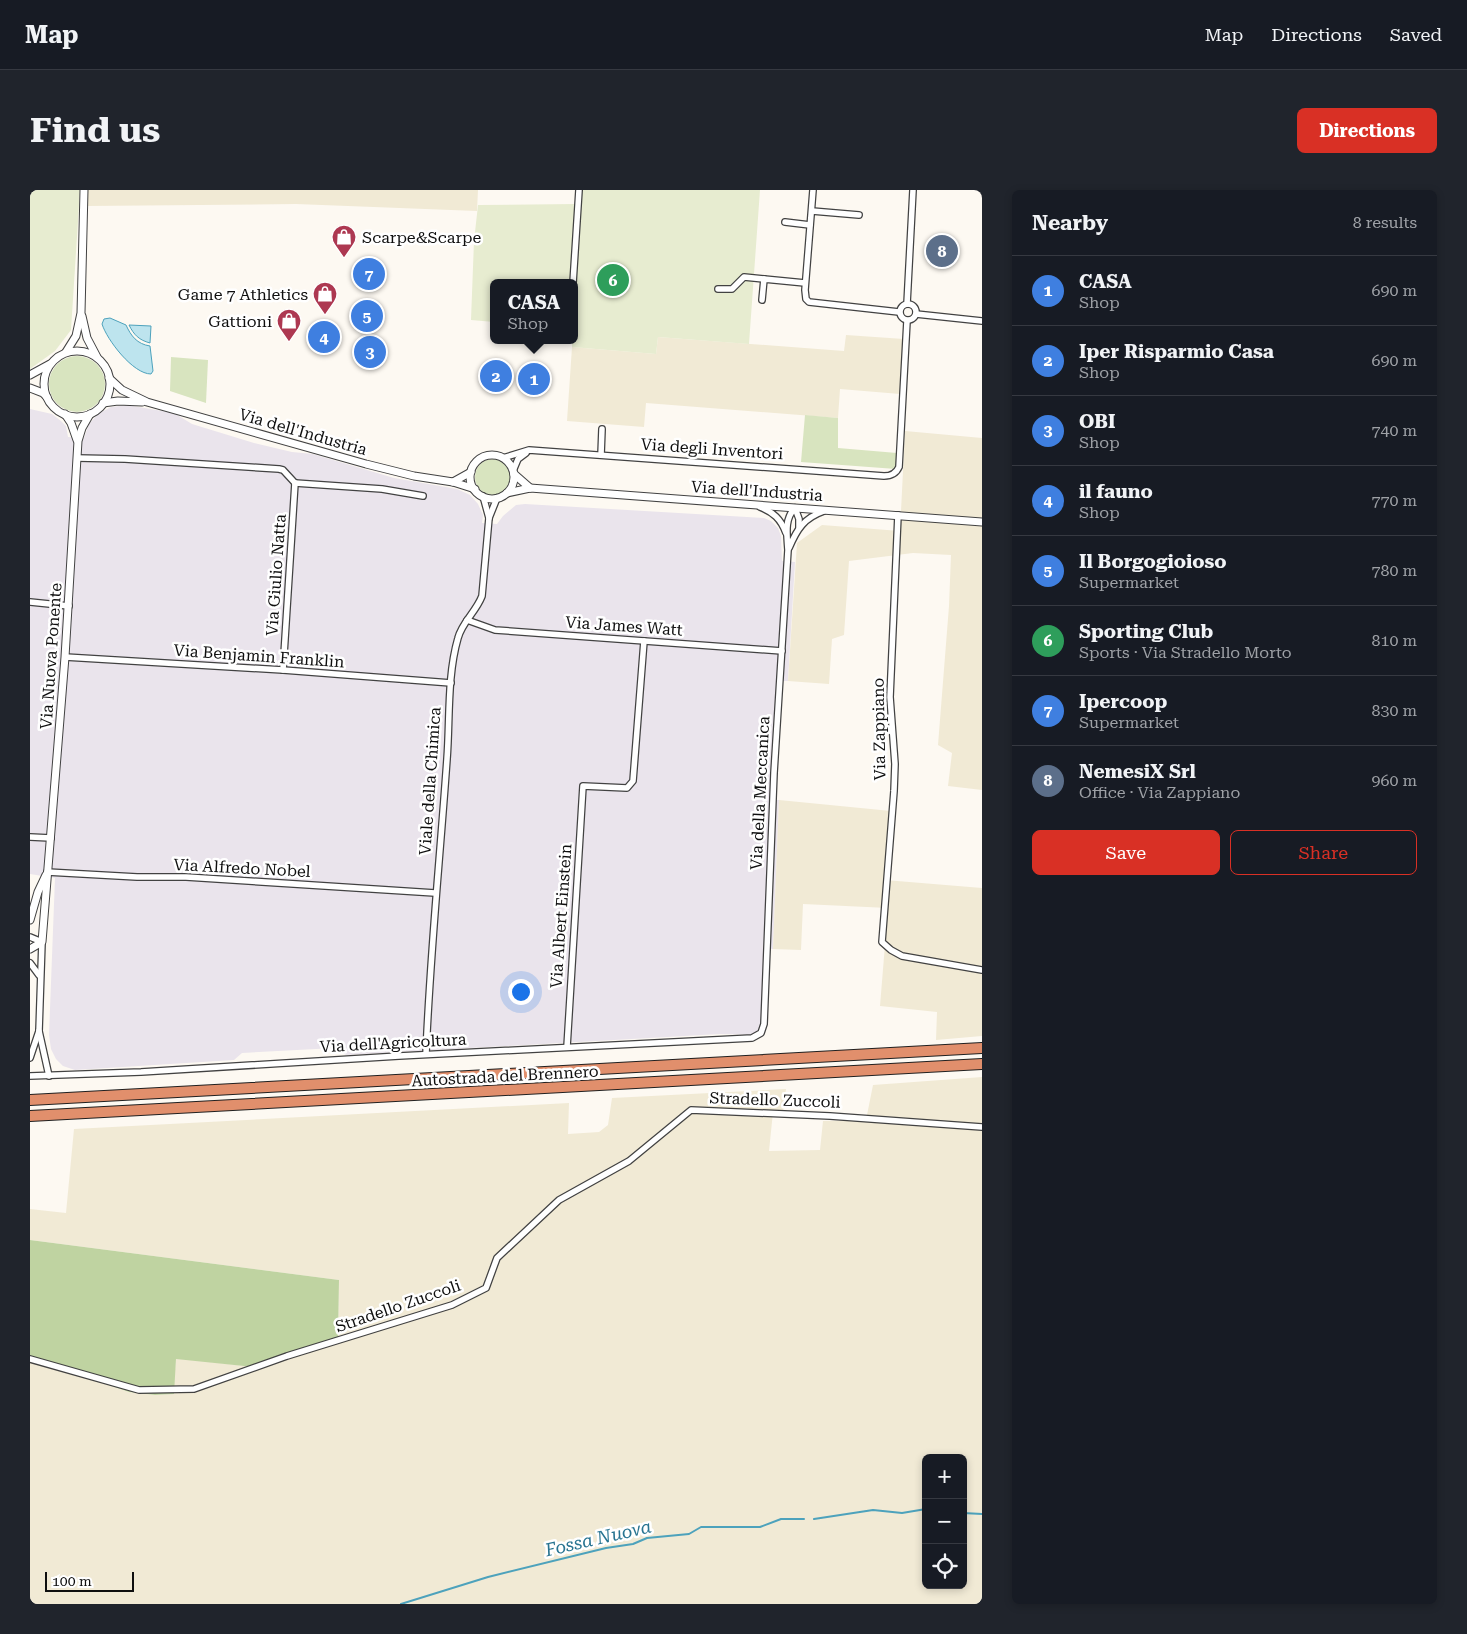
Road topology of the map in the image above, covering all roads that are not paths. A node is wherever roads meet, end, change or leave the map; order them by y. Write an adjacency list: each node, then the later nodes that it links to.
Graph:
1 (84, 190): 16 (street)
2 (579, 190): 9 (street)
3 (813, 190): 5 (street)
4 (913, 190): 14 (street)
5 (812, 211): 6 (street); 8 (street)
6 (859, 215)
7 (786, 222): 8 (street)
8 (810, 225): 11 (street)
9 (573, 279)
10 (764, 279): 11 (street); 12 (street); 13 (street)
11 (805, 283): 15 (street)
12 (718, 288)
13 (762, 300)
14 (908, 304): 15 (street); 17 (street)
15 (899, 312): 18 (street)
16 (81, 313): 20 (street); 21 (street)
17 (916, 314): 18 (street); 19 (street)
18 (907, 321): 34 (street, Via degli Inventori)
19 (982, 321)
20 (66, 352): 21 (street); 22 (street)
21 (99, 359): 24 (street)
22 (52, 362): 23 (street); 26 (street)
23 (30, 375)
24 (109, 378): 27 (street, Via dell'Industria); 28 (street)
25 (30, 388): 26 (street)
26 (48, 398): 29 (street)
27 (147, 402): 28 (street, Via dell'Industria); 39 (street, Via dell'Industria)
28 (103, 403): 30 (street)
29 (65, 414): 30 (street); 32 (street, Via Nuova Ponente)
30 (90, 414): 32 (street, Via Nuova Ponente)
31 (602, 429): 34 (street)
32 (78, 441): 35 (street, Via Nuova Ponente)
33 (529, 450): 34 (street, Via degli Inventori); 36 (street, Via degli Inventori); 38 (street)
34 (600, 456)
35 (77, 458): 40 (street); 56 (street, Via Nuova Ponente)
36 (503, 458): 37 (street); 38 (street)
37 (471, 472): 39 (street); 42 (street)
38 (513, 472): 41 (street); 43 (street)
39 (453, 482): 42 (street, Via dell'Industria)
40 (295, 483): 44 (street); 61 (street, Via Giulio Natta)
41 (530, 488): 43 (street, Via dell'Industria); 47 (street, Via dell'Industria)
42 (474, 489): 45 (street)
43 (506, 493): 46 (street)
44 (423, 496)
45 (483, 496): 46 (street); 51 (street, Viale della Chimica)
46 (497, 498): 51 (street, Viale della Chimica)
47 (758, 506): 48 (street, Via dell'Industria); 54 (street, Via della Meccanica)
48 (795, 508): 49 (street, Via dell'Industria); 53 (street); 54 (street, Via della Meccanica)
49 (827, 510): 50 (street, Via dell'Industria); 53 (street)
50 (898, 515): 52 (street, Via dell'Industria); 73 (street, Via Zappiano)
51 (488, 518): 57 (street, Viale della Chimica)
52 (982, 522)
53 (799, 527): 54 (street, Via della Meccanica)
54 (788, 550): 59 (street, Via della Meccanica)
55 (30, 602): 56 (street)
56 (69, 606): 60 (street, Via Nuova Ponente)
57 (467, 620): 58 (street, Via James Watt); 62 (street, Viale della Chimica)
58 (644, 641): 59 (street, Via James Watt); 77 (street, Via Albert Einstein)
59 (782, 651): 76 (street, Via della Meccanica)
60 (66, 657): 61 (street, Via Benjamin Franklin); 64 (street, Via Nuova Ponente)
61 (283, 670): 62 (street, Via Benjamin Franklin)
62 (451, 683): 66 (street, Viale della Chimica)
63 (30, 837): 64 (street)
64 (51, 838): 65 (street, Via Nuova Ponente)
65 (47, 872): 66 (street, Via Alfredo Nobel); 67 (street, Via Nuova Ponente); 68 (street, Via Nuova Ponente)
66 (435, 892): 79 (street, Viale della Chimica)
67 (44, 912): 68 (street); 70 (street, Via Nuova Ponente)
68 (31, 916)
69 (30, 937): 70 (street)
70 (42, 942): 71 (street); 74 (street, Via Nuova Ponente)
71 (30, 948)
72 (30, 963): 74 (street)
73 (982, 970)
74 (40, 977): 75 (street, Via Nuova Ponente)
75 (39, 1031): 80 (street); 83 (street)
76 (757, 1035): 77 (street, Via dell'Agricoltura)
77 (566, 1047): 79 (street, Via dell'Agricoltura)
78 (982, 1048): 84 (highway, Autostrada del Brennero)
79 (426, 1054): 83 (street, Via dell'Agricoltura)
80 (30, 1058)
81 (982, 1064): 85 (highway, Autostrada del Brennero)
82 (30, 1076): 83 (street, Via dell'Agricoltura)
83 (49, 1076)
84 (30, 1100)
85 (30, 1116)
86 (982, 1127): 87 (street, Stradello Zuccoli)
87 (30, 1359)

